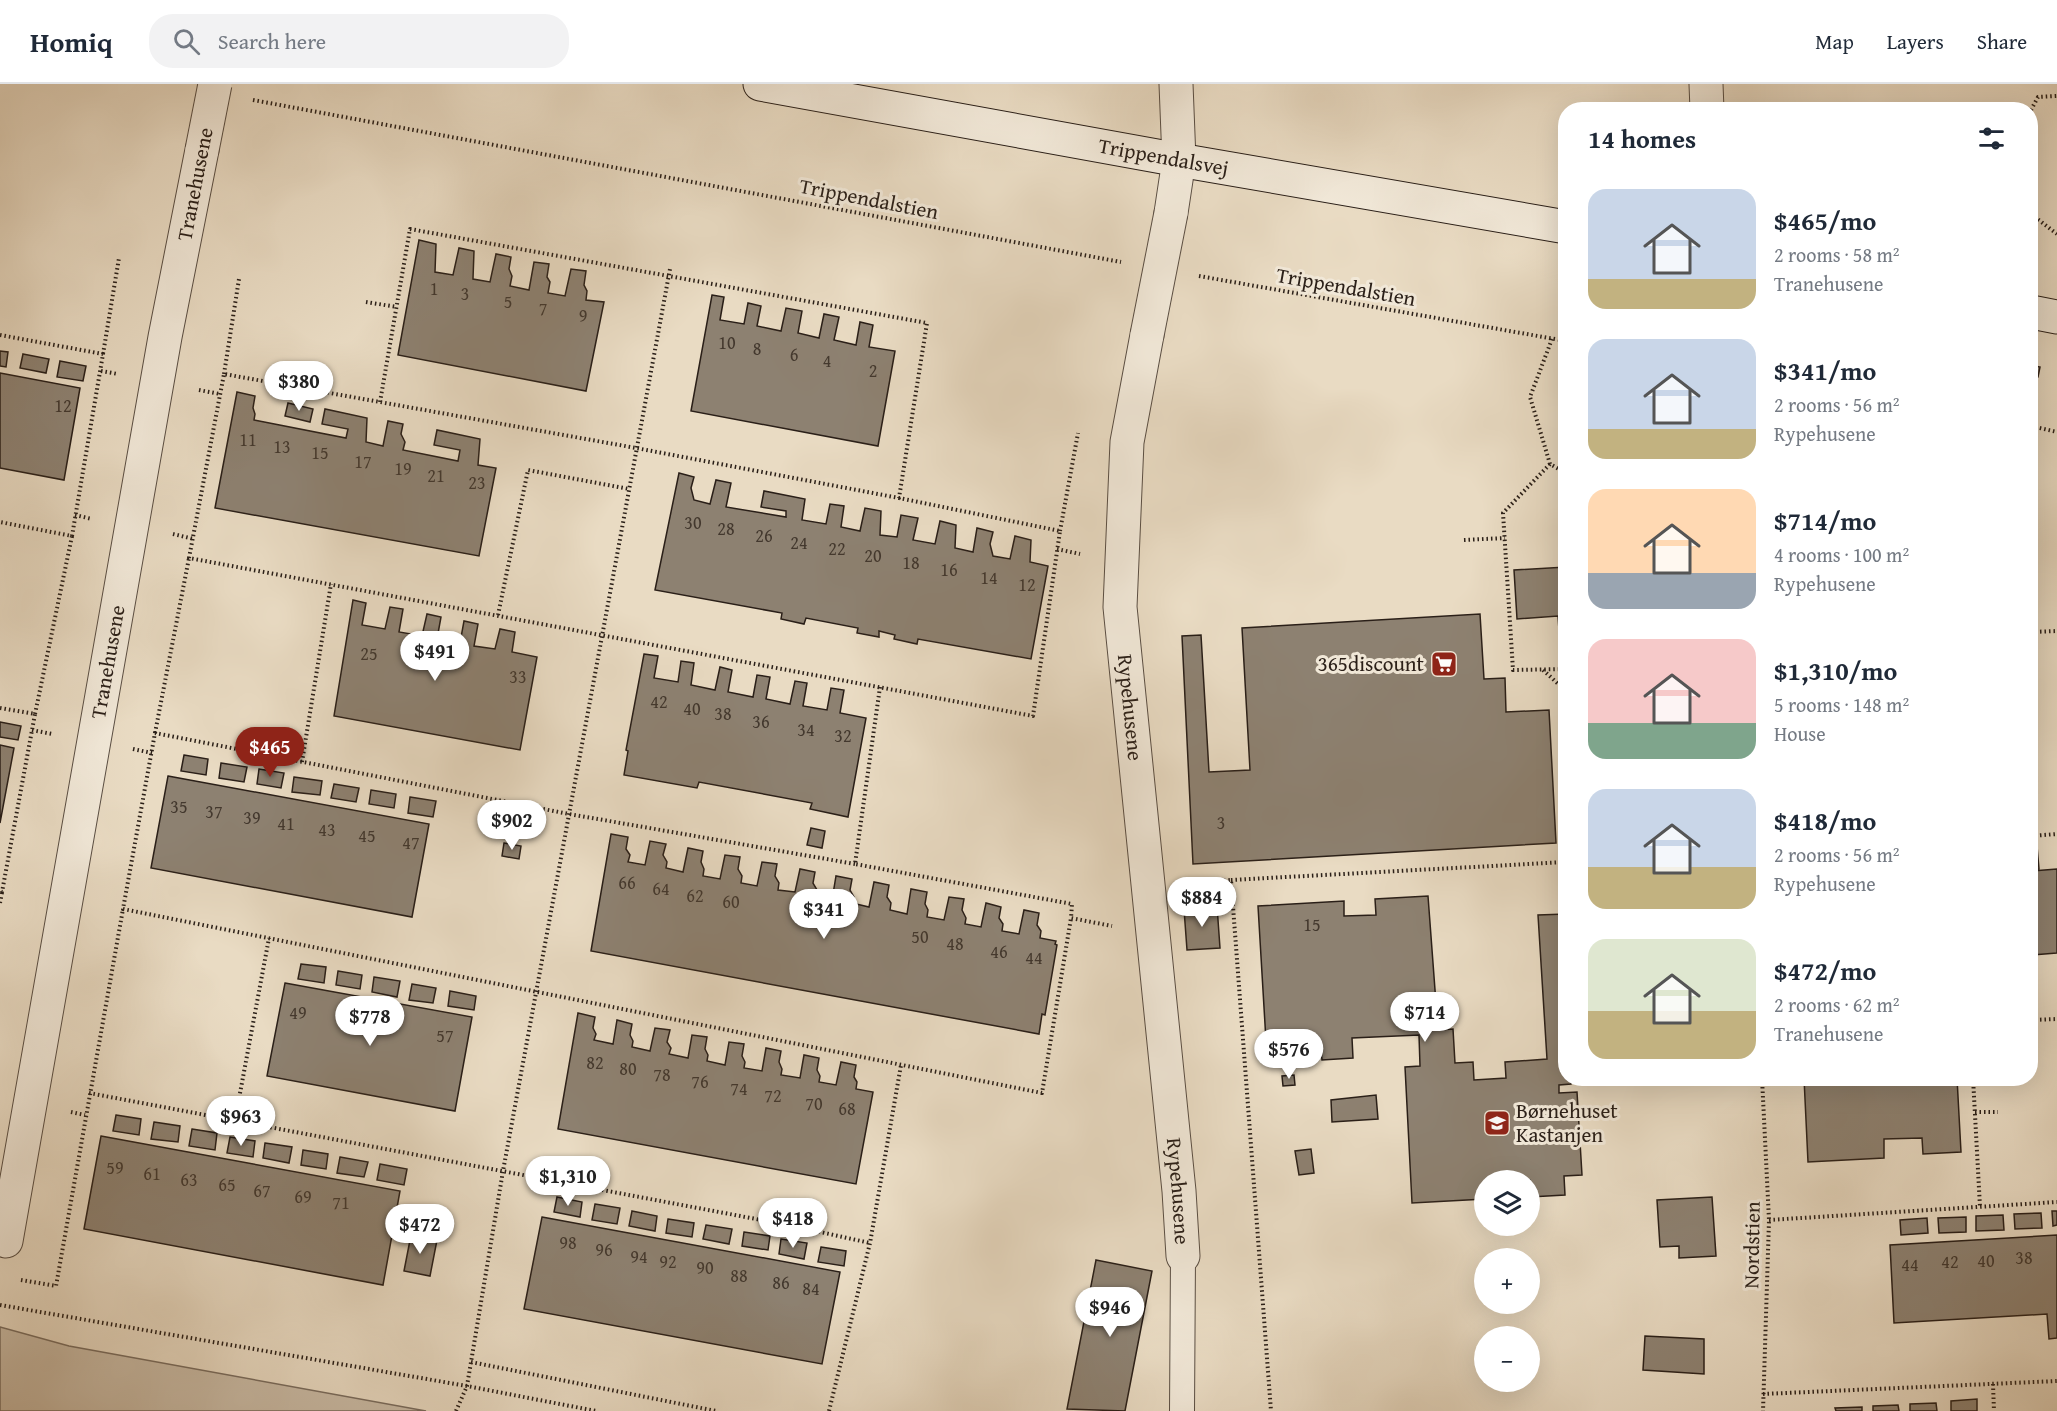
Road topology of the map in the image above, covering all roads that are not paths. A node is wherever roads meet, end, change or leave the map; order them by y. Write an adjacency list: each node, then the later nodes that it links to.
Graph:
1 (215, 84): 10 (street, Tranehusene, bridge)
2 (760, 84): 6 (street, Trippendalsvej)
3 (1176, 84): 6 (street, Rypehusene)
4 (1706, 84): 5 (street)
5 (1707, 102)
6 (1179, 160): 7 (street, Trippendalsvej); 11 (street, Rypehusene, bridge)
7 (1558, 226)
8 (2038, 313): 9 (street)
9 (2057, 317)
10 (6, 1241)
11 (1183, 1256): 12 (lane)
12 (1182, 1411)

